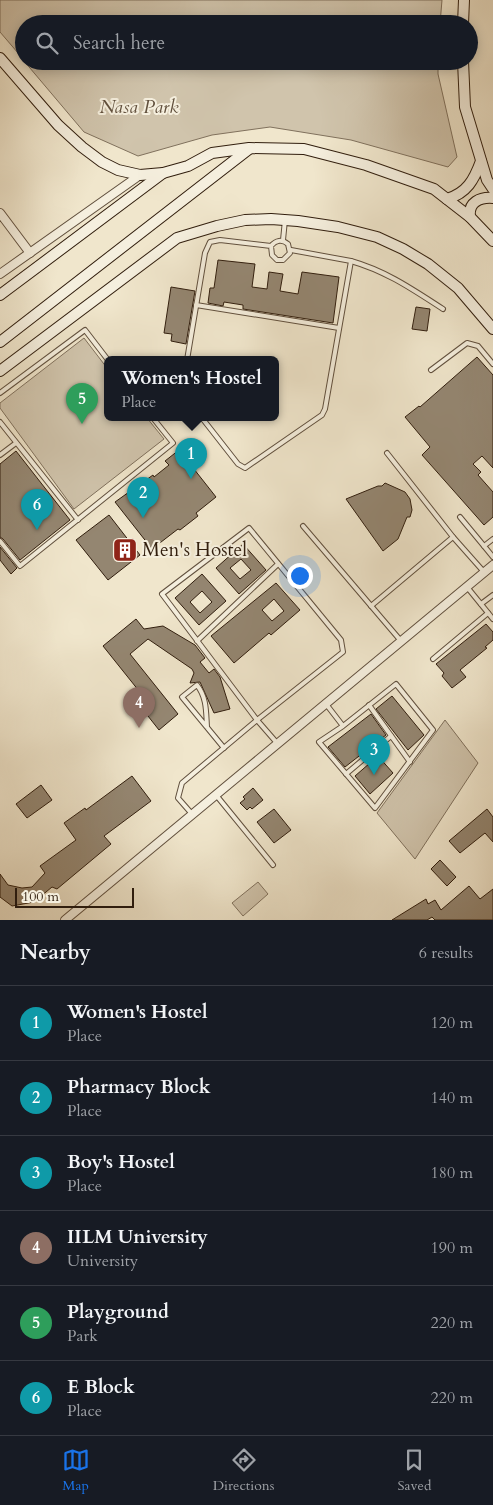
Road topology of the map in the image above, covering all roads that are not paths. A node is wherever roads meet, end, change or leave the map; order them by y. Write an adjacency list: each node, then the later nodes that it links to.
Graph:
1 (464, 0): 2 (street)
2 (463, 15)
3 (0, 58): 8 (street)
4 (463, 70): 6 (street)
5 (249, 148): 7 (street); 11 (street); 27 (street)
6 (481, 162): 9 (street); 11 (street)
7 (163, 173): 8 (street); 22 (street)
8 (140, 175): 19 (street)
9 (493, 189)
10 (493, 198): 13 (street)
11 (447, 199): 13 (street)
12 (0, 213): 19 (street)
13 (470, 217): 16 (street)
14 (285, 220): 15 (lane); 26 (street); 32 (street)
15 (283, 240): 17 (lane); 18 (lane)
16 (493, 241)
17 (272, 246): 18 (lane); 23 (lane)
18 (290, 250): 20 (lane)
19 (30, 253): 21 (street)
20 (351, 261): 24 (lane); 25 (lane)
21 (0, 274)
22 (0, 295)
23 (196, 305): 25 (lane); 29 (lane)
24 (443, 309)
25 (339, 328): 35 (lane)
26 (493, 329)
27 (0, 342)
28 (105, 356): 33 (lane)
29 (188, 356)
30 (493, 364): 31 (lane)
31 (431, 370)
32 (0, 371)
33 (0, 394)
34 (156, 421): 41 (lane)
35 (204, 421)
36 (0, 422): 37 (lane)
37 (16, 443): 39 (lane); 41 (lane)
38 (387, 453): 43 (lane)
39 (0, 455)
40 (460, 517): 46 (lane)
41 (78, 520): 45 (lane)
42 (303, 526): 54 (lane)
43 (453, 537): 50 (lane); 54 (lane)
44 (493, 539): 46 (lane)
45 (0, 541)
46 (484, 546): 47 (lane)
47 (493, 557)
48 (278, 564): 57 (lane); 57 (lane); 62 (lane)
49 (493, 565): 50 (street)
50 (484, 572): 51 (street)
51 (467, 587): 53 (lane); 58 (street)
52 (493, 595): 53 (lane)
53 (481, 604): 55 (lane)
54 (371, 606): 58 (lane)
55 (488, 613): 56 (lane); 59 (lane)
56 (493, 619)
57 (197, 641): 62 (lane)
58 (401, 641): 60 (street)
59 (433, 659)
60 (325, 704): 63 (lane); 66 (street)
61 (369, 705): 63 (lane); 65 (lane); 68 (lane)
62 (257, 720): 66 (lane); 67 (lane)
63 (343, 726): 69 (lane)
64 (207, 727): 64 (lane); 67 (lane)
65 (392, 736): 68 (lane); 69 (lane)
66 (278, 744): 70 (street)
67 (224, 748): 71 (lane)
68 (410, 762): 69 (lane)
69 (346, 774)
70 (216, 795): 71 (street); 72 (lane)
71 (192, 814): 73 (street)
72 (273, 865)
73 (66, 920)

